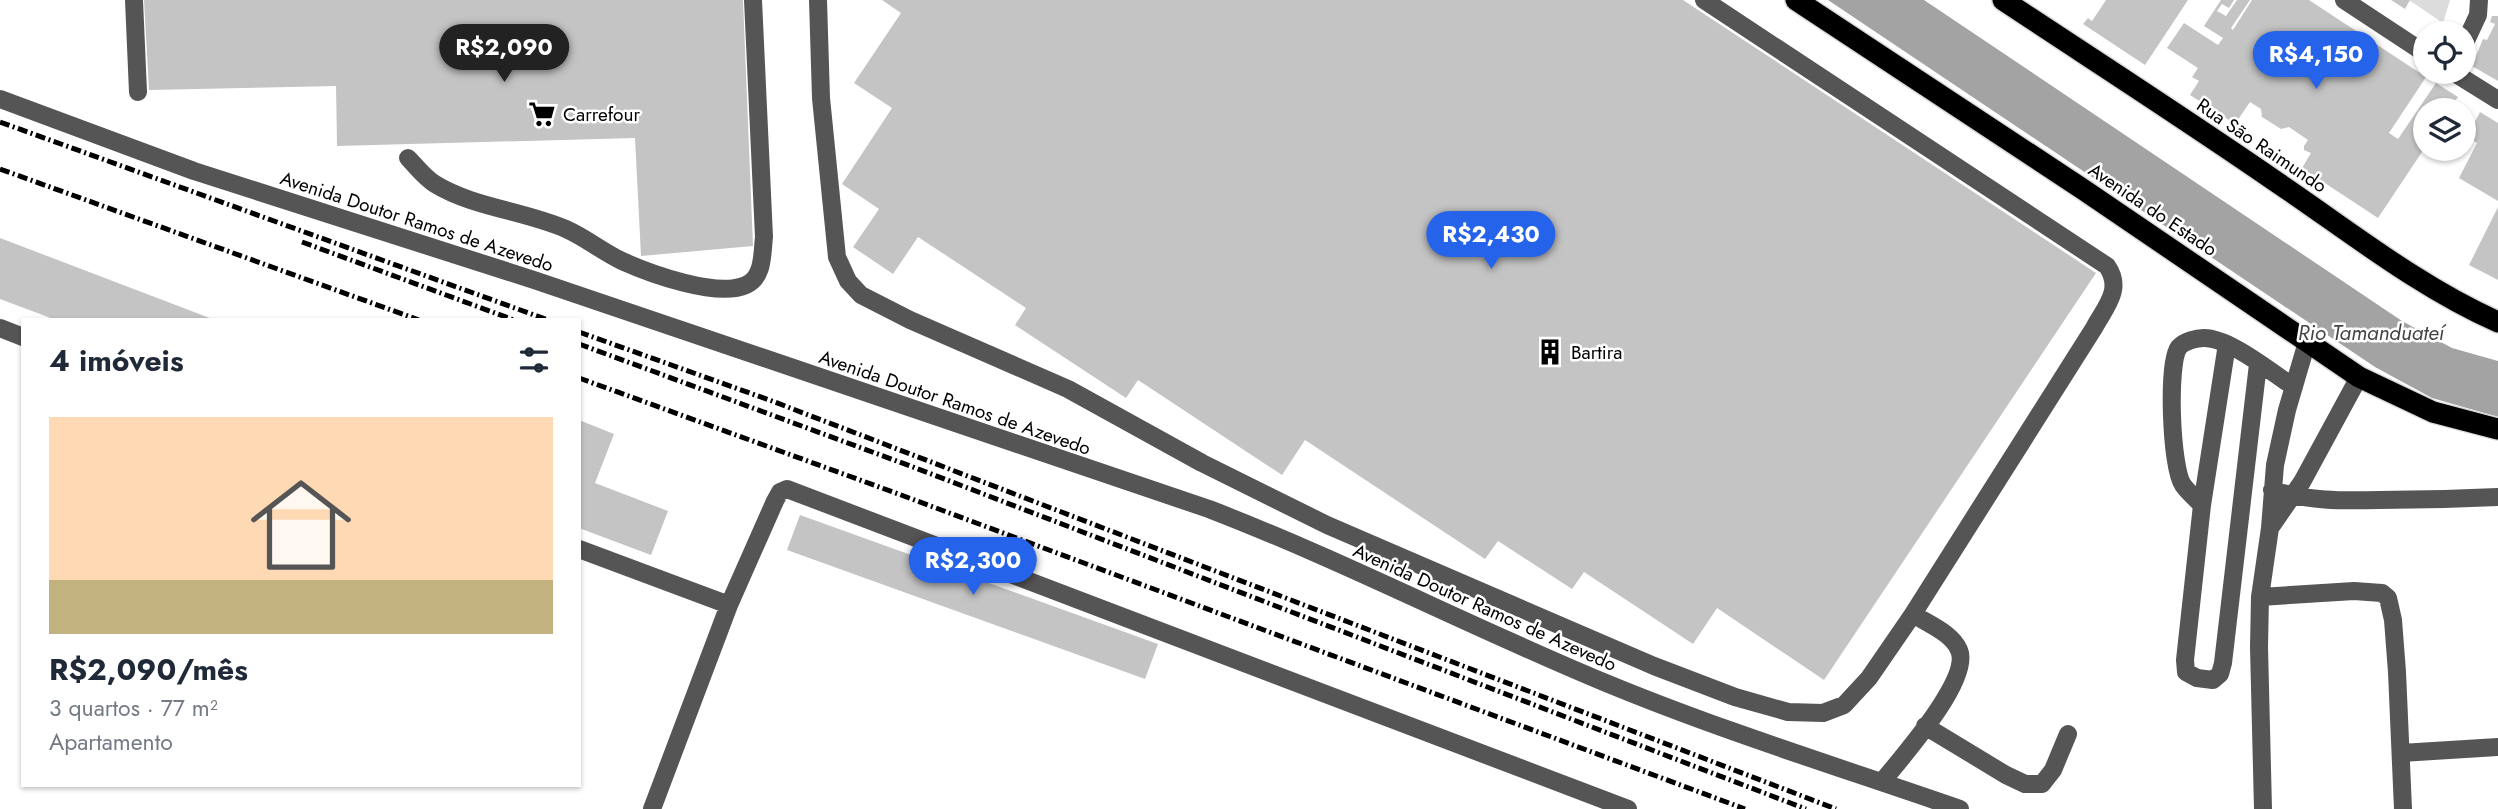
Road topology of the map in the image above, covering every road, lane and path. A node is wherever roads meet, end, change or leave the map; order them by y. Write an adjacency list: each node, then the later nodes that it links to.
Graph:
1 (134, 0): 12 (street)
2 (753, 0): 15 (street)
3 (818, 0): 33 (street)
4 (1704, 0): 33 (street)
5 (1796, 0): 19 (highway, Avenida do Estado)
6 (2003, 0): 16 (highway, Rua São Raimundo)
7 (2344, 0): 10 (street)
8 (2479, 0): 9 (street)
9 (2475, 21)
10 (2413, 45)
11 (2472, 84): 14 (street)
12 (138, 92)
13 (0, 99): 38 (street, Avenida Doutor Ramos de Azevedo)
14 (2498, 100)
15 (408, 158)
16 (2498, 322)
17 (0, 328): 18 (street)
18 (21, 336)
19 (2307, 342): 22 (highway, Avenida do Estado); 23 (street)
20 (2227, 344): 21 (street); 28 (street); 28 (street)
21 (2258, 364): 23 (street); 28 (street)
22 (2359, 377): 24 (highway, Avenida do Estado); 26 (street)
23 (2294, 387): 25 (street)
24 (2498, 429)
25 (2272, 490): 26 (street); 29 (street)
26 (2292, 497): 27 (street); 29 (street)
27 (2498, 497)
28 (2202, 505)
29 (2270, 528): 31 (street)
30 (581, 550): 32 (street)
31 (2260, 597): 37 (street); 42 (street)
32 (729, 605): 39 (street); 40 (street)
33 (1913, 614): 34 (street)
34 (1925, 726): 35 (street); 38 (street)
35 (2068, 734)
36 (2498, 747): 37 (street)
37 (2401, 753): 43 (street)
38 (1882, 782): 41 (street, Avenida Doutor Ramos de Azevedo)
39 (652, 809)
40 (1628, 809)
41 (1961, 809)
42 (2263, 809)
43 (2403, 809)

